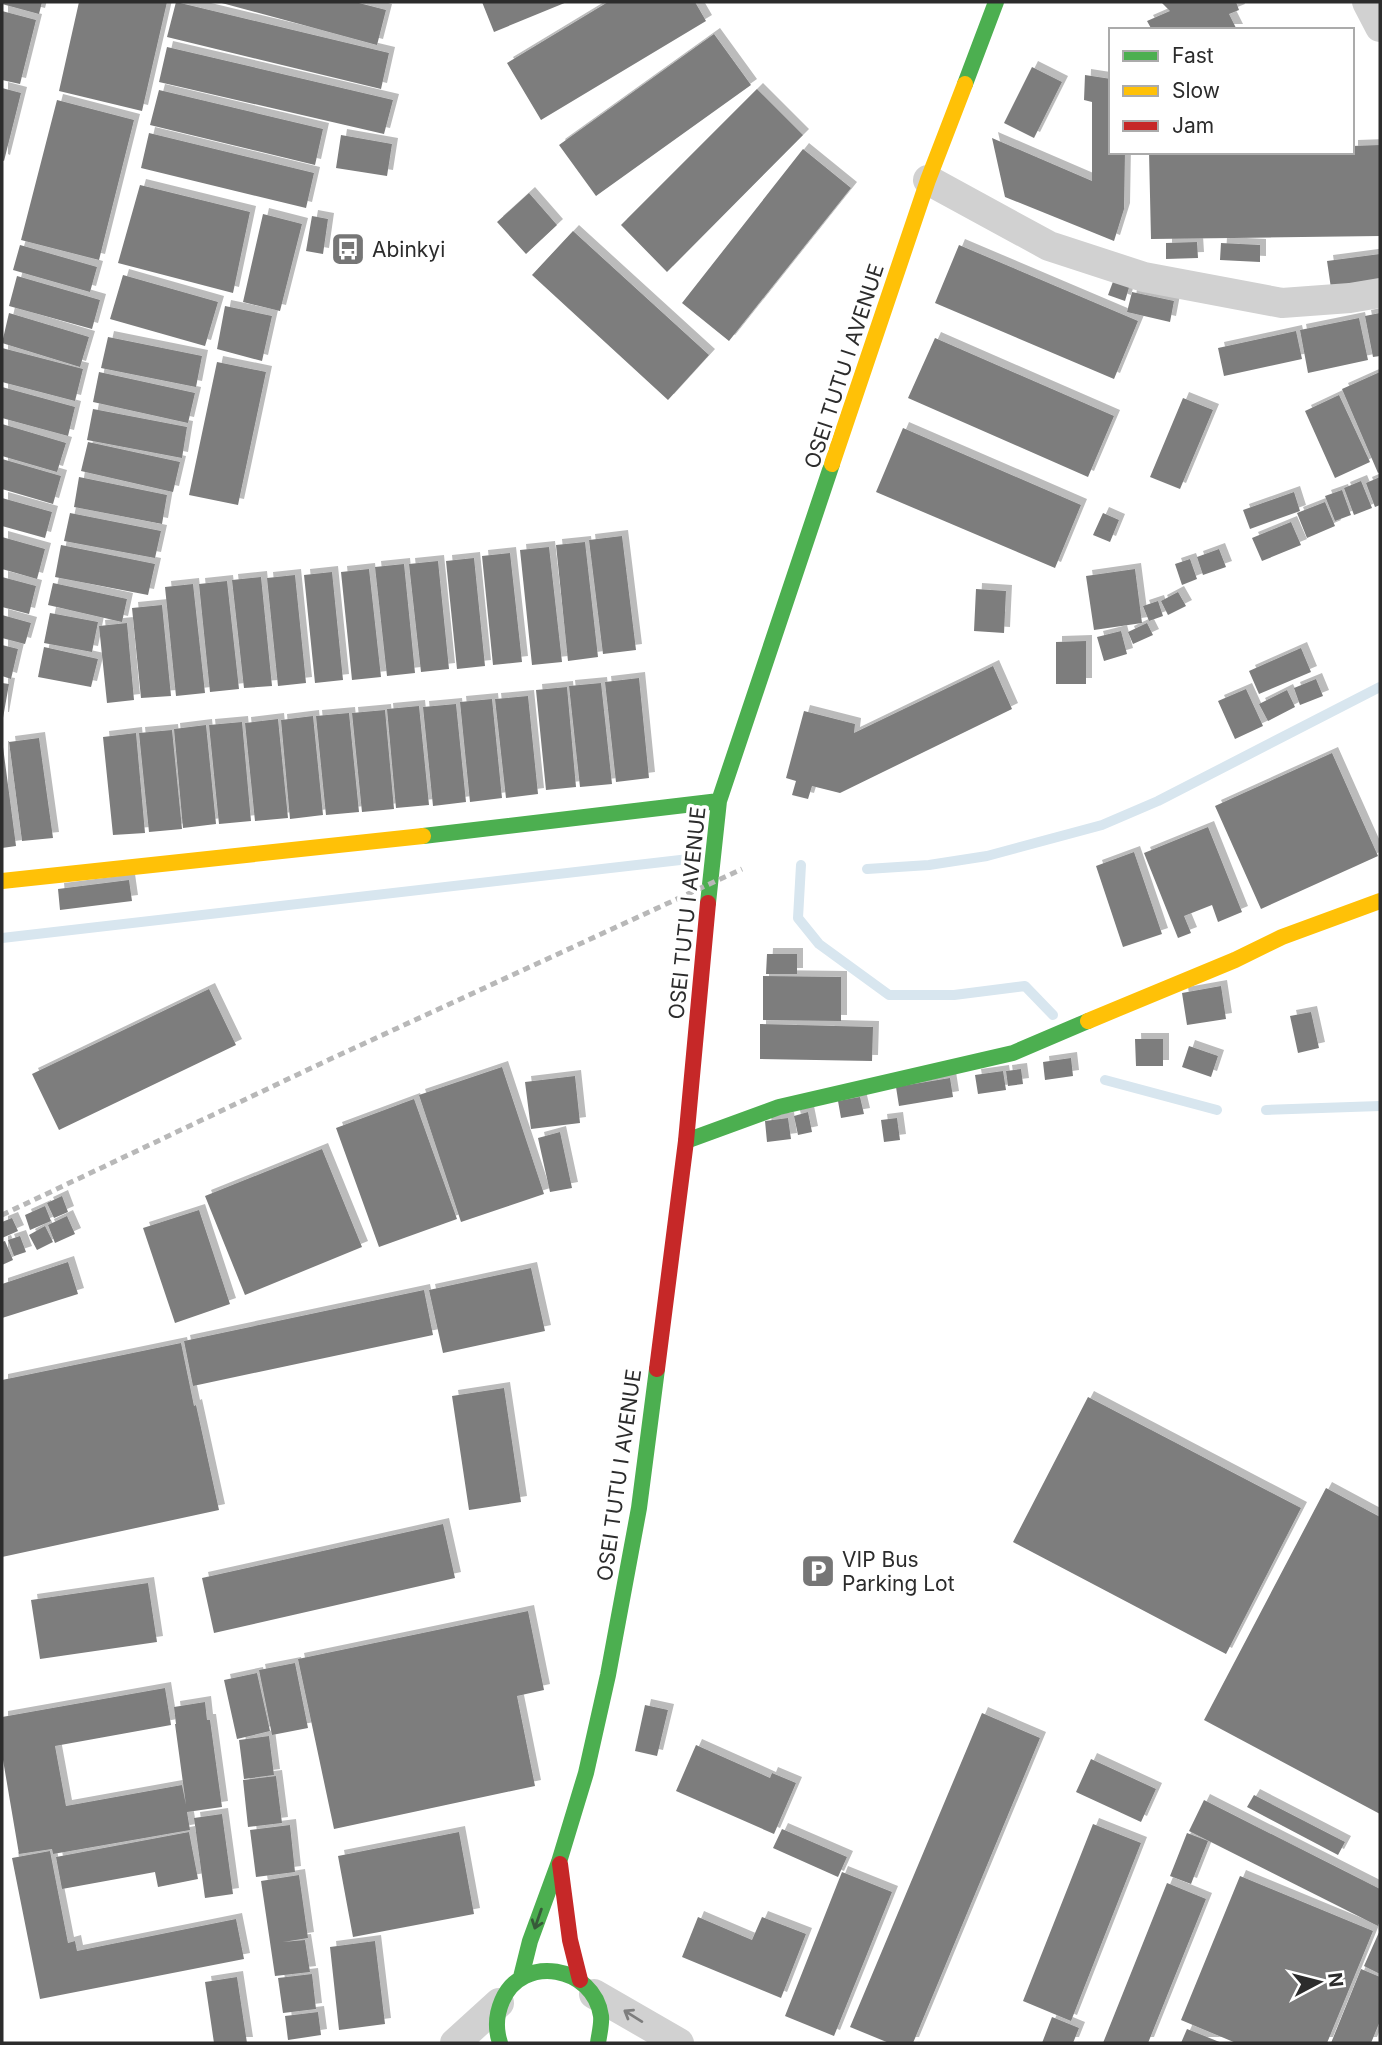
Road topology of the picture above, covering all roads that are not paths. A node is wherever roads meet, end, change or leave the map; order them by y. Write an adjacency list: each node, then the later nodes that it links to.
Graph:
1 (996, 2): 4 (street, OSEI TUTU I AVENUE)
2 (1367, 2): 3 (street)
3 (1380, 27)
4 (928, 180): 5 (street); 6 (street, OSEI TUTU I AVENUE)
5 (1380, 293)
6 (719, 801): 7 (street); 9 (street, OSEI TUTU I AVENUE)
7 (2, 881)
8 (1380, 901): 9 (street)
9 (685, 1142): 10 (street, OSEI TUTU I AVENUE)
10 (559, 1862): 11 (street, OSEI TUTU I AVENUE, one-way to 11); 12 (street, OSEI TUTU I AVENUE)
11 (522, 1977): 12 (street); 13 (street)
12 (587, 1987): 14 (street, one-way to 12); 17 (street, OSEI TUTU I AVENUE)
13 (499, 2003): 15 (street); 16 (street)
14 (668, 2042)
15 (455, 2043)
16 (500, 2043)
17 (598, 2043)

